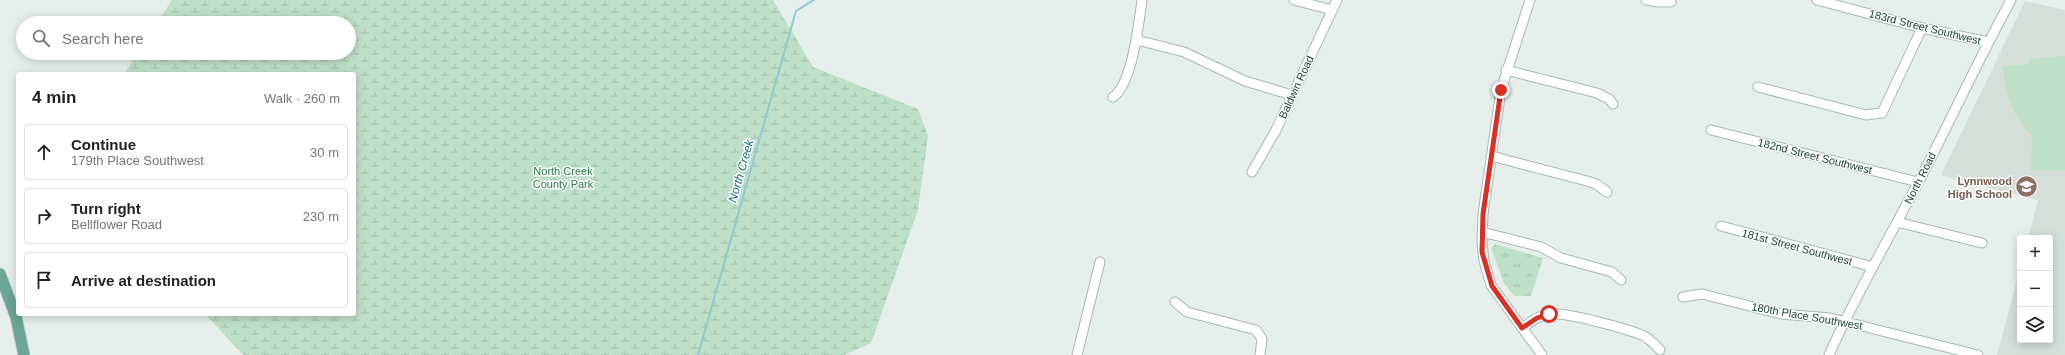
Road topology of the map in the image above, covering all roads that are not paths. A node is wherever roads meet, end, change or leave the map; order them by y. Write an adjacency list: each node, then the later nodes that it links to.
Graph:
1 (1142, 0): 11 (street)
2 (1294, 0): 9 (street)
3 (1337, 0): 9 (street, Baldwin Road)
4 (1530, 0): 13 (street)
5 (1646, 0): 8 (street)
6 (1817, 0): 10 (street, 183rd Street Southwest)
7 (2011, 0): 12 (street, North Road)
8 (1671, 2)
9 (1332, 10): 15 (street, Baldwin Road)
10 (1922, 28): 12 (street, 183rd Street Southwest); 14 (street)
11 (1137, 40): 15 (street); 16 (street)
12 (1988, 42): 21 (street, North Road)
13 (1506, 70): 17 (street); 19 (street)
14 (1758, 87)
15 (1292, 95): 20 (street, Baldwin Road)
16 (1113, 97)
17 (1613, 104)
18 (1711, 130): 21 (street, 182nd Street Southwest)
19 (1491, 156): 22 (street); 25 (street)
20 (1252, 172)
21 (1918, 182): 23 (street, North Road)
22 (1607, 192)
23 (1897, 222): 26 (street); 28 (street, North Road)
24 (1721, 226): 28 (street, 181st Street Southwest)
25 (1482, 232): 30 (street); 34 (street)
26 (1982, 243)
27 (1100, 262): 37 (street)
28 (1873, 267): 33 (street, North Road)
29 (0, 274): 36 (main road)
30 (1621, 280)
31 (1683, 297): 33 (street, 180th Place Southwest)
32 (1175, 302): 38 (street)
33 (1844, 322): 40 (street, North Road); 41 (street, 180th Place Southwest)
34 (1522, 328): 35 (street); 39 (street)
35 (1660, 350)
36 (24, 355)
37 (1077, 355)
38 (1260, 355)
39 (1542, 355)
40 (1829, 355)
41 (1978, 355)

